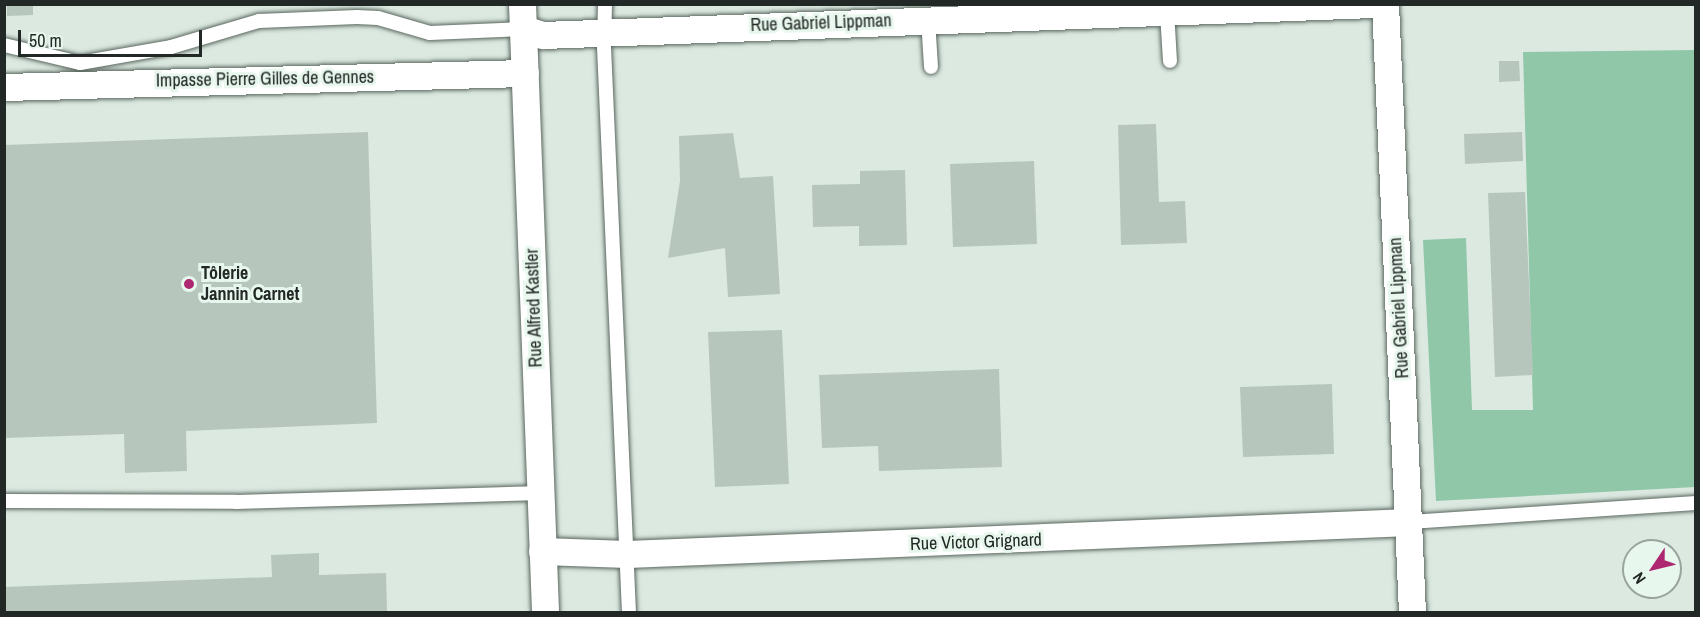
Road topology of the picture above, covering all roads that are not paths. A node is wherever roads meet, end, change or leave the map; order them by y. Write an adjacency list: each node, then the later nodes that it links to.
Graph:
1 (1373, 4): 3 (street, Rue Gabriel Lippman)
2 (1386, 4): 15 (street, Rue Gabriel Lippman)
3 (1167, 12): 6 (street, Rue Gabriel Lippman); 8 (lane)
4 (523, 16): 5 (street, Rue Gabriel Lippman); 7 (lane); 10 (street, Rue Alfred Kastler)
5 (605, 18): 6 (street, Rue Gabriel Lippman); 17 (lane)
6 (928, 19): 9 (lane)
7 (4, 45)
8 (1170, 61)
9 (931, 67)
10 (525, 73): 11 (street, Impasse Pierre Gilles de Gennes); 12 (street, Rue Alfred Kastler)
11 (4, 87)
12 (542, 493): 13 (lane); 16 (street, Rue Alfred Kastler)
13 (4, 501)
14 (1695, 503): 15 (lane)
15 (1409, 522): 17 (street, Rue Victor Grignard); 20 (street, Rue Gabriel Lippman)
16 (542, 551): 17 (street, Rue Victor Grignard); 18 (street, Rue Alfred Kastler)
17 (627, 554): 19 (lane)
18 (545, 612)
19 (629, 612)
20 (1412, 612)

